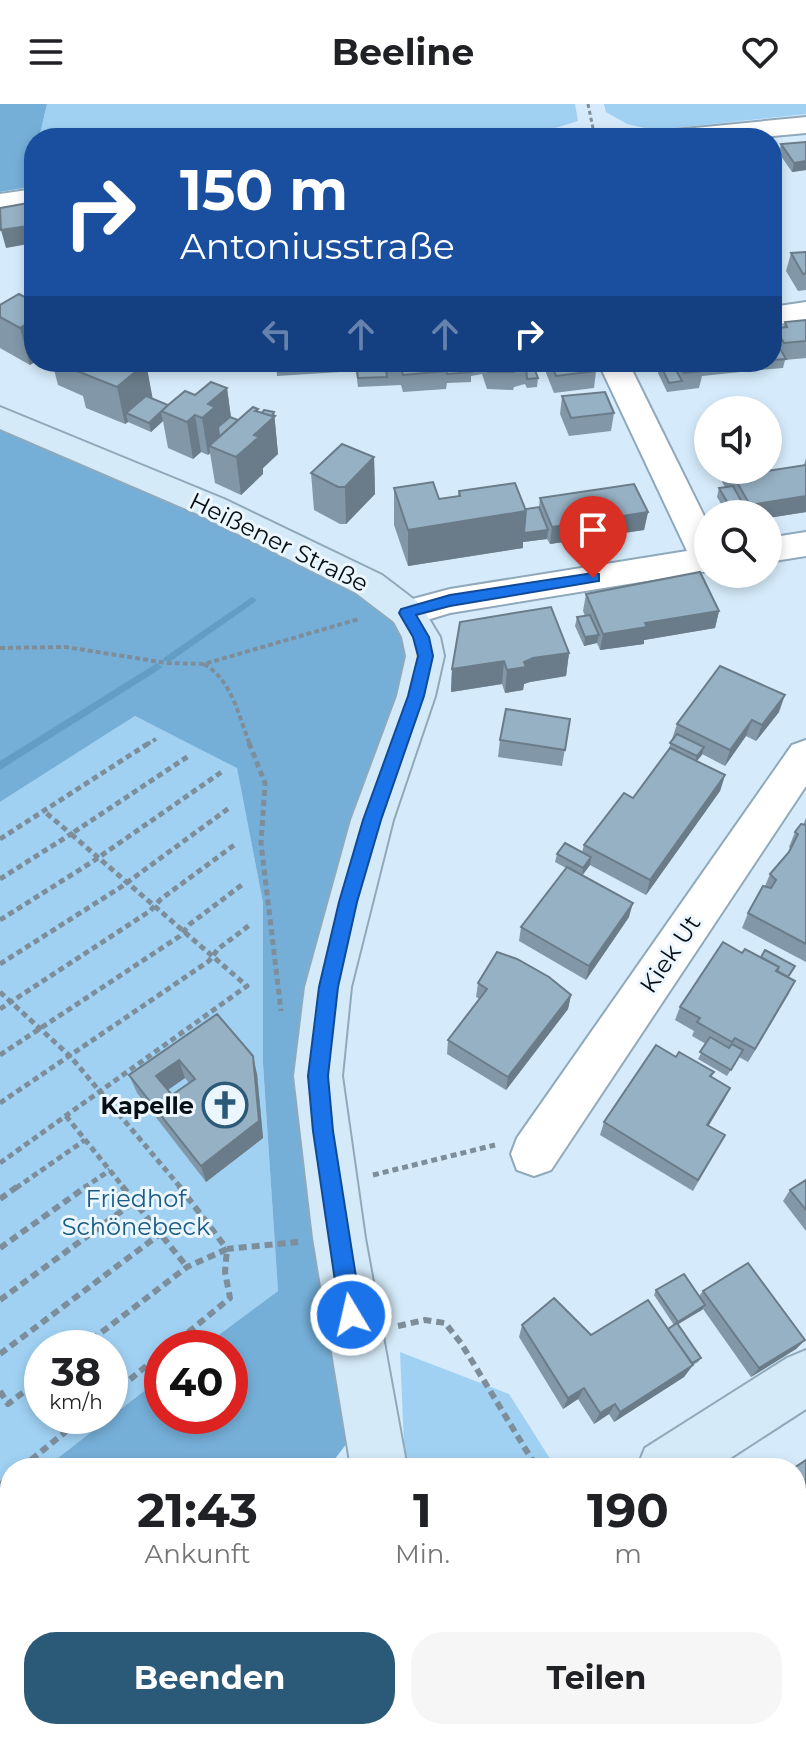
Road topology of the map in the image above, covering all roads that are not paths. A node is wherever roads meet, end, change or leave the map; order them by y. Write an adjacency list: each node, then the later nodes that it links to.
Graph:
1 (806, 125): 2 (street)
2 (776, 128)
3 (24, 198): 4 (street)
4 (0, 202)
5 (806, 311): 6 (street)
6 (782, 315)
7 (618, 372): 9 (street)
8 (0, 417): 13 (street, Heißener Straße)
9 (694, 530)
10 (806, 544): 11 (street)
11 (782, 548)
12 (694, 561): 13 (street)
13 (401, 608): 17 (street)
14 (806, 755): 15 (street, Kiek Ut)
15 (534, 1154)
16 (806, 1377): 18 (street)
17 (377, 1458)
18 (680, 1458)

